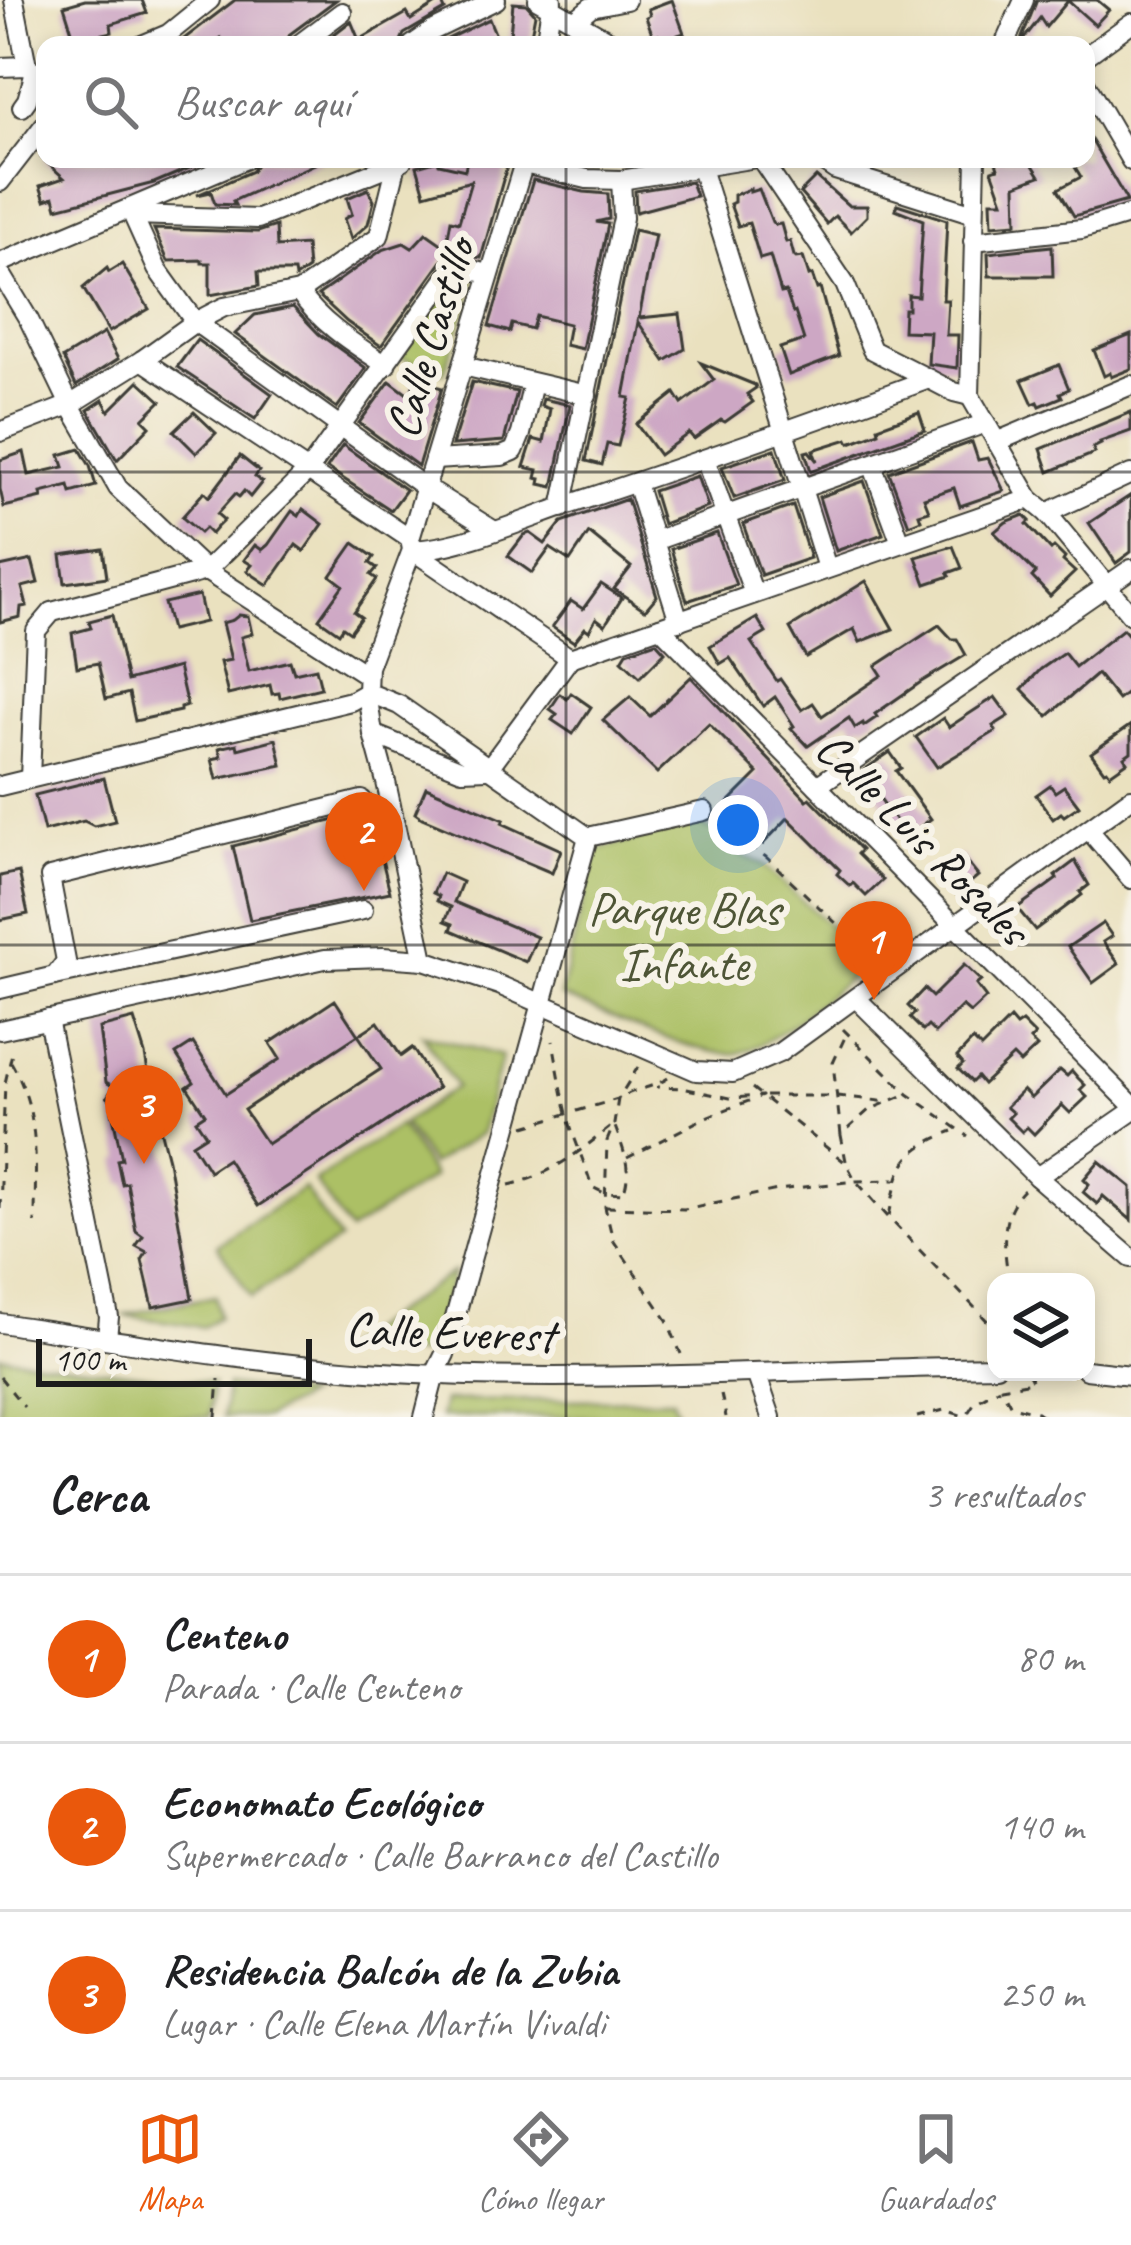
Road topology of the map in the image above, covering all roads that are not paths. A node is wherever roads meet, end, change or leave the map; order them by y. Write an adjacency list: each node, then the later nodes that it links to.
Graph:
1 (14, 0): 18 (street)
2 (496, 0): 12 (street)
3 (626, 0): 8 (street)
4 (1024, 0): 15 (street)
5 (206, 2): 10 (street)
6 (547, 2): 8 (street); 13 (street)
7 (342, 12): 11 (street)
8 (574, 21): 14 (street)
9 (1131, 22): 16 (street)
10 (174, 36)
11 (310, 36)
12 (425, 36)
13 (545, 36)
14 (601, 36)
15 (1013, 36)
16 (1095, 49)
17 (0, 67): 18 (street)
18 (36, 70): 20 (street)
19 (1095, 99): 22 (street)
20 (22, 107)
21 (36, 136): 34 (street)
22 (1131, 161)
23 (226, 168): 35 (street)
24 (380, 168): 35 (street)
25 (397, 168): 41 (street)
26 (522, 168): 40 (street, Calle Castillo)
27 (546, 168): 33 (street)
28 (680, 168): 33 (street)
29 (712, 168): 55 (street)
30 (767, 168): 46 (street)
31 (832, 168): 36 (street)
32 (976, 168): 36 (street)
33 (621, 180): 49 (street)
34 (0, 182)
35 (131, 212): 39 (street); 42 (street)
36 (974, 214): 38 (street)
37 (1131, 214): 38 (street)
38 (973, 241): 50 (street)
39 (2, 268): 51 (street)
40 (489, 274): 44 (street); 45 (street, Calle Castillo)
41 (299, 292): 42 (street); 44 (street)
42 (194, 322): 43 (street); 53 (street)
43 (142, 360): 51 (street); 60 (street)
44 (386, 365): 53 (street)
45 (463, 366): 47 (street); 58 (street, Calle Castillo)
46 (929, 379): 50 (street); 55 (street)
47 (533, 382): 49 (street); 58 (street)
48 (1131, 385): 56 (street)
49 (586, 395): 66 (street)
50 (970, 396): 52 (street)
51 (70, 405): 54 (street); 75 (street)
52 (986, 423): 56 (street); 59 (street)
53 (341, 427): 60 (street); 63 (street)
54 (0, 432)
55 (784, 433): 57 (street); 64 (street)
56 (996, 442): 65 (street)
57 (706, 459): 62 (street); 68 (street)
58 (434, 460): 63 (street, Calle Castillo)
59 (872, 464): 64 (street); 71 (street)
60 (309, 470): 72 (street); 75 (street)
61 (1131, 474): 67 (street)
62 (637, 483): 66 (street); 70 (street)
63 (426, 488): 69 (street); 72 (street, Calle Castillo)
64 (802, 490): 68 (street); 73 (street)
65 (1030, 500): 67 (street); 71 (street)
66 (562, 508): 69 (street)
67 (1047, 513): 76 (street)
68 (727, 516): 70 (street); 77 (street)
69 (493, 530): 72 (street)
70 (654, 541): 79 (street)
71 (901, 543): 73 (street)
72 (411, 545): 80 (street); 81 (street, Calle Castillo)
73 (827, 568): 77 (street)
74 (1131, 568): 76 (street)
75 (206, 571): 81 (street); 84 (street)
76 (1107, 586): 78 (street); 86 (street)
77 (754, 593): 79 (street)
78 (1131, 615)
79 (670, 624): 80 (street); 86 (street, Calle Luis Rosales)
80 (570, 658): 83 (street)
81 (367, 684): 82 (street); 83 (street); 84 (street)
82 (373, 734): 83 (street); 95 (street)
83 (488, 769): 91 (street)
84 (30, 778): 85 (street)
85 (0, 786)
86 (817, 786): 94 (street, Calle Luis Rosales)
87 (1131, 798): 90 (street)
88 (362, 800): 96 (street)
89 (704, 811): 91 (street)
90 (1089, 830): 92 (street); 94 (street)
91 (589, 838): 99 (street)
92 (1131, 879)
93 (364, 910): 96 (street)
94 (955, 926): 98 (street); 102 (street, Calle Luis Rosales)
95 (424, 960): 99 (street); 100 (street)
96 (55, 976): 97 (street)
97 (0, 988)
98 (856, 998): 99 (street); 103 (street)
99 (547, 1004): 112 (street)
100 (48, 1019): 101 (street); 106 (street)
101 (7, 1028)
102 (1131, 1108): 103 (street)
103 (1036, 1178): 104 (street)
104 (1131, 1258)
105 (0, 1323): 106 (street, Calle Everest)
106 (107, 1339): 109 (street, Calle Everest)
107 (308, 1346): 109 (street)
108 (987, 1366): 111 (street, Calle Everest)
109 (318, 1367): 112 (street, Calle Everest)
110 (1095, 1371): 113 (street)
111 (756, 1373): 112 (street, Calle Everest); 115 (street)
112 (435, 1374): 114 (street)
113 (1131, 1375)
114 (424, 1417)
115 (771, 1417)

